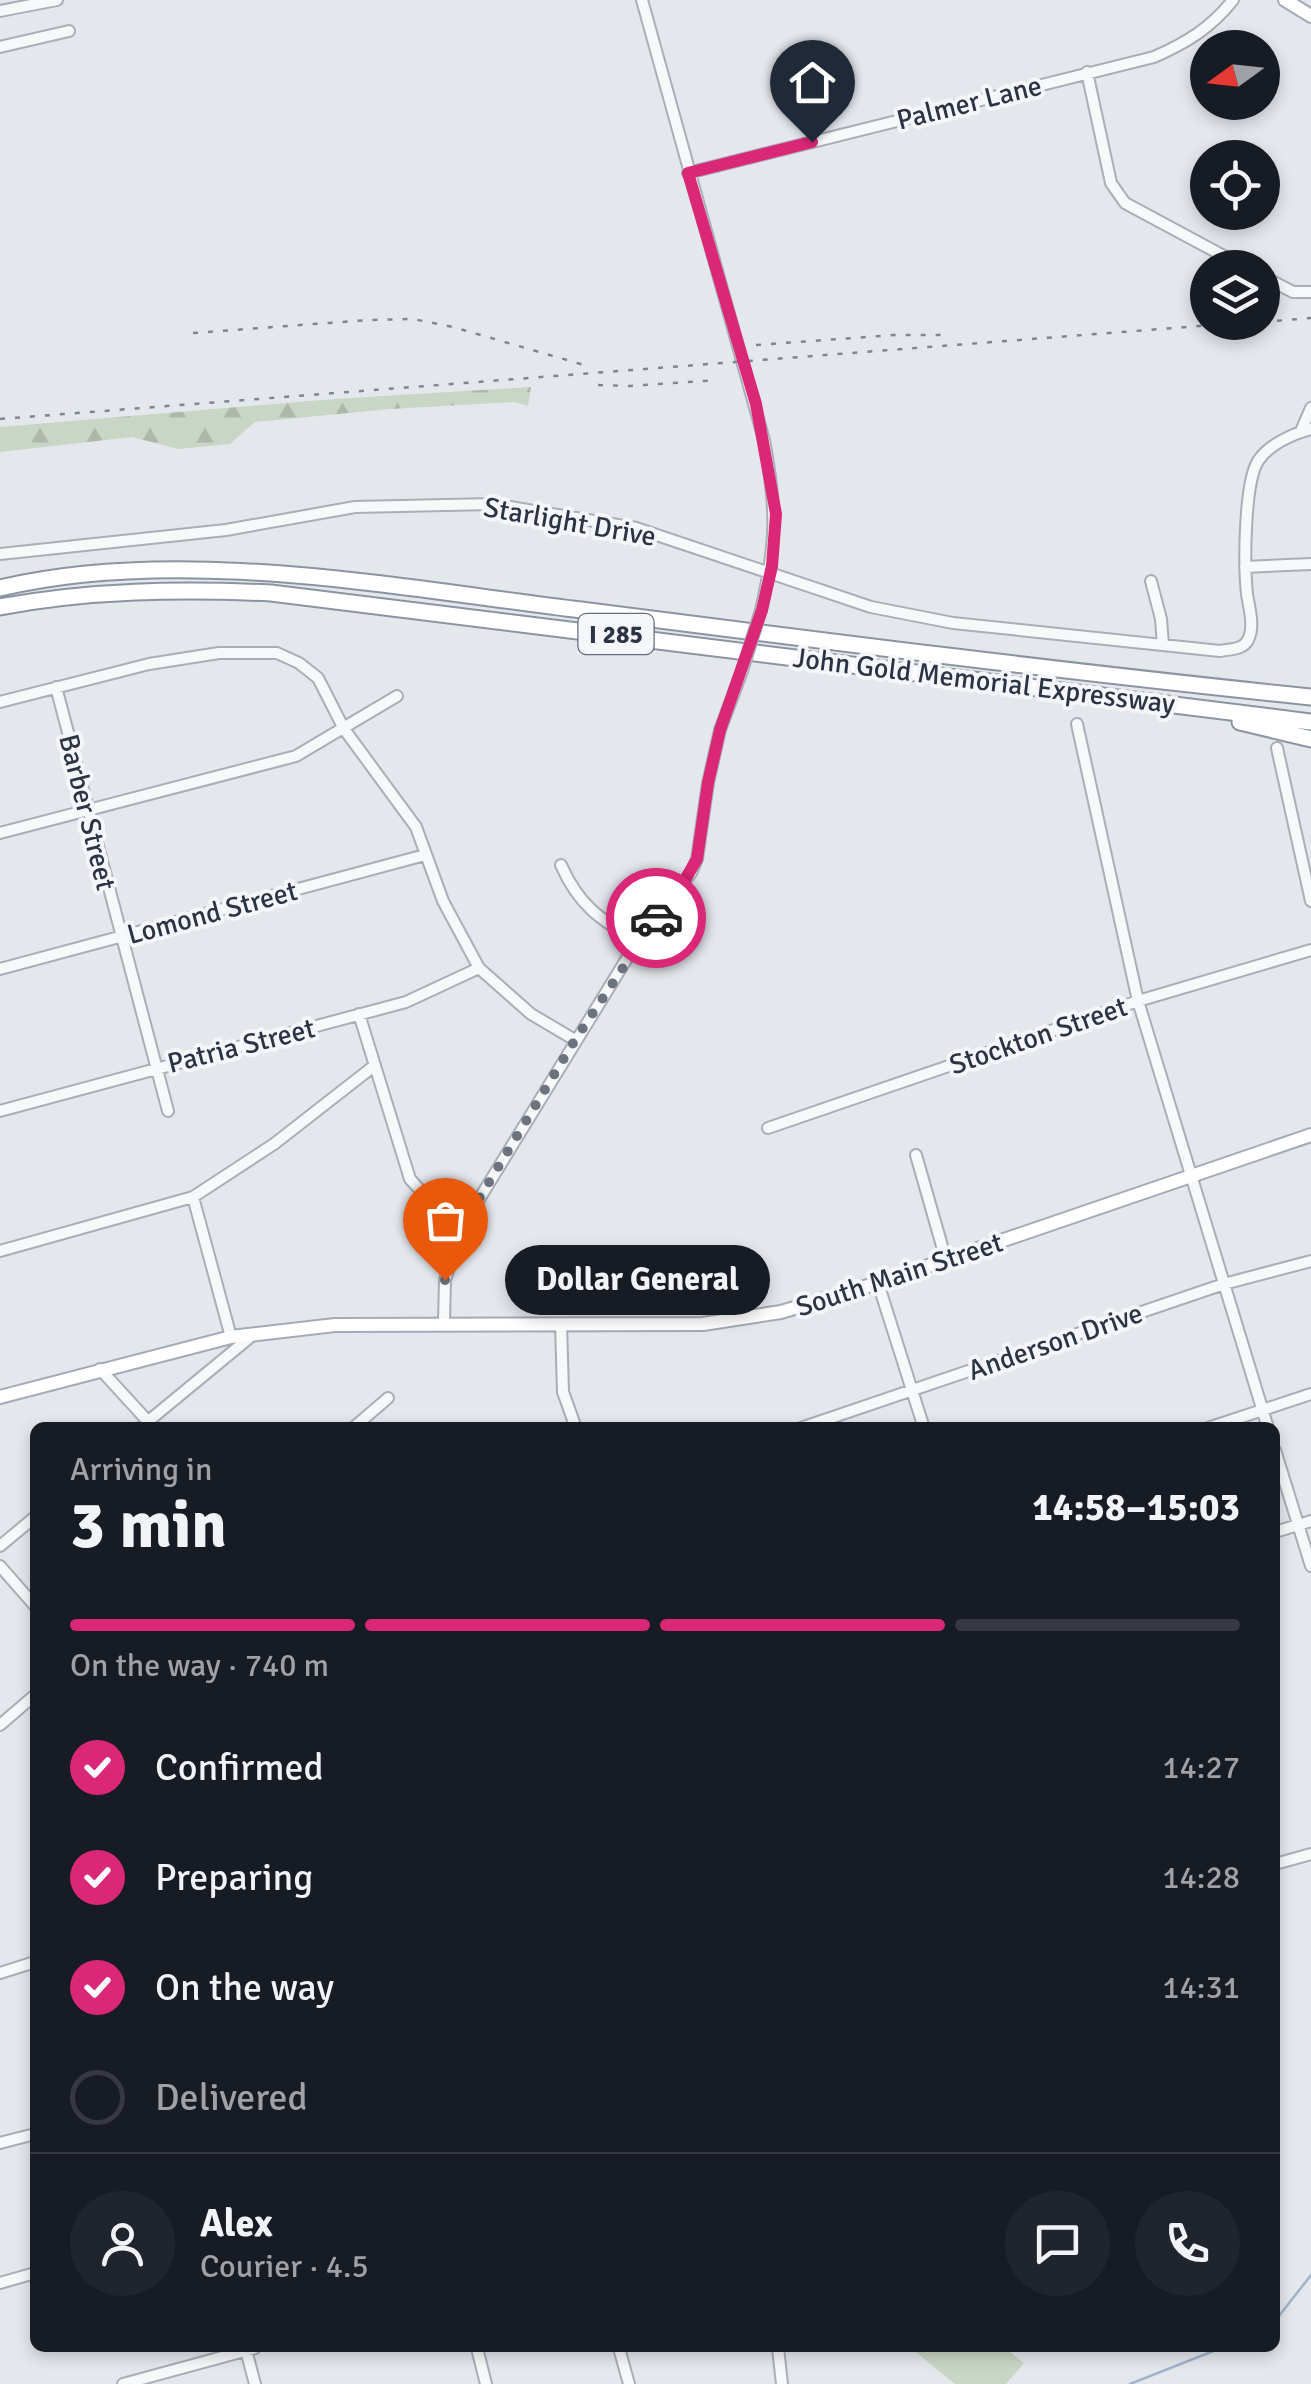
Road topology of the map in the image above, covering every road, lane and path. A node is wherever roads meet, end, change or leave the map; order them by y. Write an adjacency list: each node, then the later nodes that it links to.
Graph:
1 (57, 0): 5 (street)
2 (642, 0): 10 (street)
3 (1233, 0): 9 (street, Palmer Lane)
4 (1285, 0): 6 (main road)
5 (0, 12)
6 (1311, 16)
7 (69, 31): 8 (street)
8 (0, 47)
9 (1087, 72): 10 (street, Palmer Lane); 11 (street)
10 (688, 173): 19 (street)
11 (1212, 250)
12 (1280, 285): 13 (street)
13 (1311, 292)
14 (1311, 408): 15 (street)
15 (1306, 430): 18 (street)
16 (0, 554): 19 (street, Starlight Drive)
17 (1311, 564): 18 (street)
18 (1245, 567): 23 (street, Starlight Drive)
19 (769, 574): 23 (street, Starlight Drive); 40 (street, bridge)
20 (1151, 581): 23 (street)
21 (3, 587): 25 (highway, John Gold Memorial Expressway / I 285)
22 (0, 607): 27 (highway, John Gold Memorial Expressway / I 285)
23 (1163, 645)
24 (56, 687): 28 (street); 31 (street); 34 (street, Barber Street)
25 (1311, 694)
26 (397, 696): 31 (street)
27 (1123, 698): 29 (highway, John Gold Memorial Expressway / I 285); 32 (highway)
28 (0, 702)
29 (1311, 722)
30 (1077, 724): 44 (street)
31 (344, 730): 34 (street); 36 (street)
32 (1311, 739)
33 (1278, 748): 38 (street)
34 (87, 809): 35 (street); 39 (street, Barber Street)
35 (0, 833)
36 (425, 856): 39 (street, Lomond Street); 42 (street)
37 (562, 865): 40 (street)
38 (1311, 901)
39 (120, 936): 43 (street, Lomond Street); 48 (street, Barber Street)
40 (636, 942): 46 (street)
41 (1311, 950): 44 (street, Stockton Street)
42 (479, 968): 45 (street, Patria Street); 46 (street)
43 (0, 969)
44 (1138, 1001): 51 (street, Stockton Street); 54 (street)
45 (358, 1014): 47 (street); 48 (street, Patria Street)
46 (575, 1040): 56 (street)
47 (374, 1066): 55 (street); 56 (street)
48 (156, 1067): 49 (street, Patria Street); 50 (street, Barber Street)
49 (0, 1111)
50 (168, 1111)
51 (768, 1128)
52 (1311, 1135): 54 (main road, South Main Street)
53 (916, 1155): 58 (street)
54 (1193, 1176): 58 (main road, South Main Street); 61 (street)
55 (192, 1197): 57 (street); 65 (street)
56 (471, 1212): 62 (street)
57 (0, 1251)
58 (946, 1260): 60 (main road, South Main Street)
59 (1311, 1261): 61 (street, Anderson Drive)
60 (878, 1283): 63 (main road, South Main Street); 67 (street)
61 (1224, 1284): 67 (street, Anderson Drive); 71 (street)
62 (444, 1322): 63 (main road, South Main Street); 64 (main road, South Main Street)
63 (560, 1324): 75 (street)
64 (254, 1334): 65 (main road, South Main Street); 73 (street)
65 (231, 1337): 66 (main road, South Main Street)
66 (100, 1368): 69 (main road, South Main Street); 72 (street)
67 (912, 1390): 76 (street, Anderson Drive); 77 (street)
68 (1311, 1394): 71 (street)
69 (0, 1396)
70 (388, 1398): 74 (street)
71 (1262, 1409): 78 (street); 79 (street)
72 (145, 1422)
73 (151, 1422)
74 (360, 1422)
75 (574, 1422)
76 (819, 1422)
77 (922, 1422)
78 (1225, 1422)
79 (1266, 1422)
80 (1280, 1462): 82 (street)
81 (30, 1521): 84 (street)
82 (1305, 1523): 83 (street); 86 (street)
83 (1280, 1530)
84 (0, 1546)
85 (0, 1566): 87 (street)
86 (1311, 1566)
87 (30, 1600)
88 (30, 1699): 89 (street)
89 (0, 1725)
90 (1311, 1854): 91 (street)
91 (1280, 1863)
92 (30, 1964): 93 (street)
93 (0, 1973)
94 (30, 2135): 95 (street)
95 (0, 2143)
96 (30, 2274): 97 (street)
97 (0, 2283)
98 (239, 2352): 103 (street)
99 (251, 2352): 104 (street)
100 (478, 2352): 105 (street)
101 (620, 2352): 106 (street)
102 (778, 2352): 107 (street)
103 (123, 2384)
104 (256, 2384)
105 (486, 2384)
106 (630, 2384)
107 (782, 2384)

